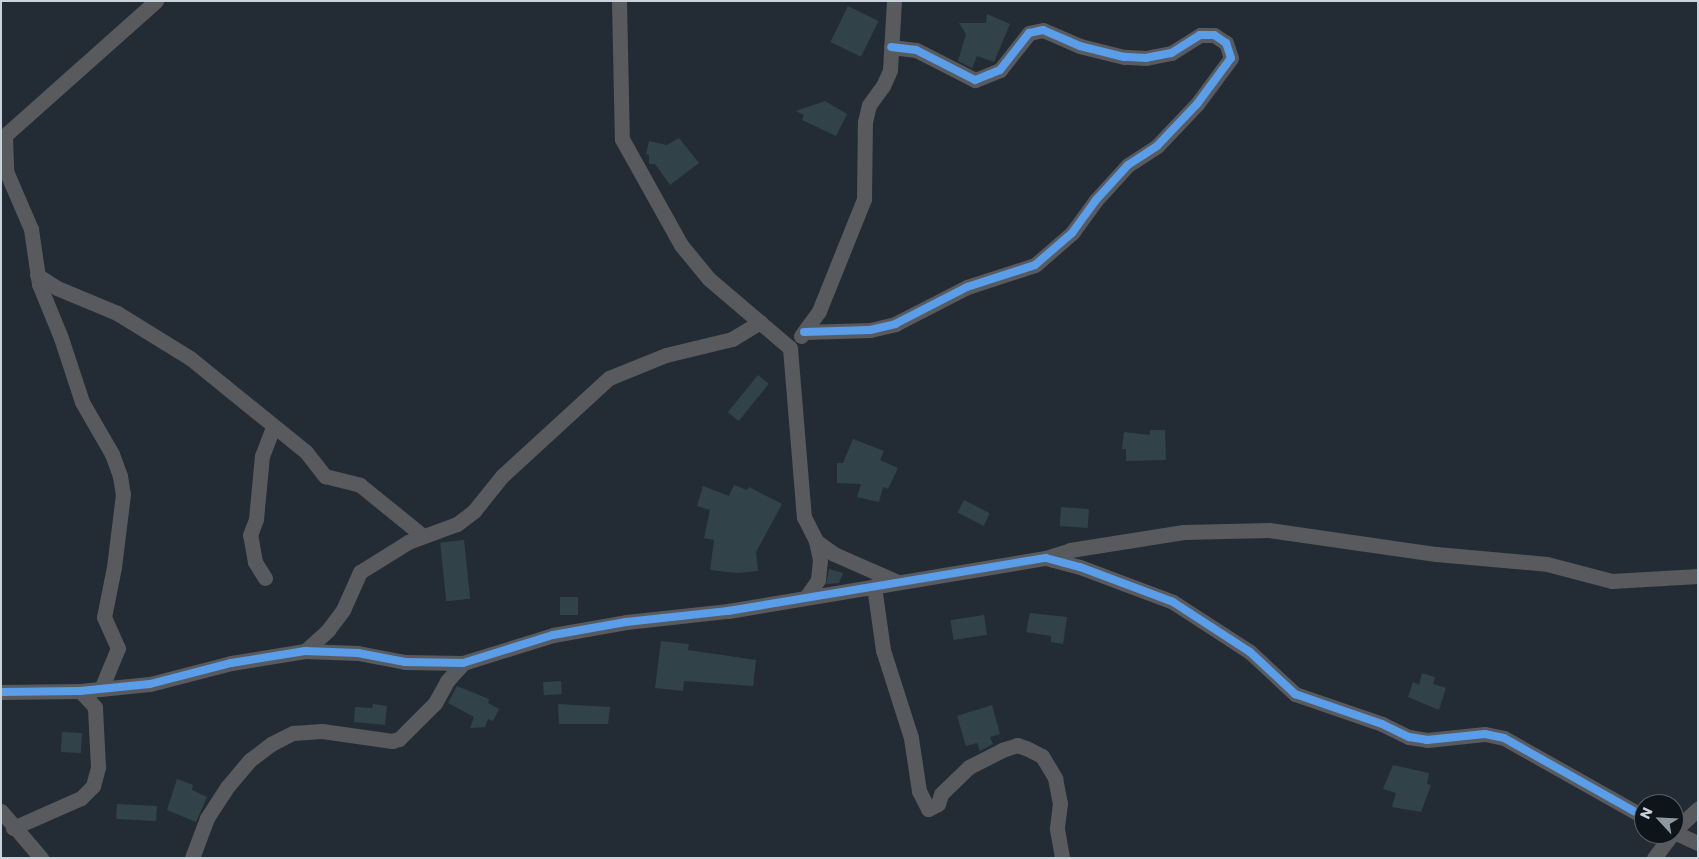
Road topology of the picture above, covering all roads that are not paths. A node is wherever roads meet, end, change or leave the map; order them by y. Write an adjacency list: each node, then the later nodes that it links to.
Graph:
1 (156, 1): 5 (street)
2 (619, 1): 8 (street)
3 (891, 3): 4 (street)
4 (891, 47): 9 (street); 9 (street)
5 (3, 137): 6 (street)
6 (4, 169): 7 (street)
7 (37, 275): 11 (street); 24 (street)
8 (760, 322): 10 (street); 12 (street)
9 (804, 332): 10 (street)
10 (790, 348): 13 (street)
11 (273, 428): 12 (street); 16 (street)
12 (423, 536): 20 (street)
13 (816, 541): 17 (street); 19 (street)
14 (1046, 558): 15 (street); 17 (street); 30 (street)
15 (1698, 576)
16 (265, 578)
17 (899, 582): 18 (street)
18 (874, 586): 19 (street); 38 (street)
19 (806, 597): 21 (street)
20 (305, 650): 22 (street); 24 (street)
21 (463, 663): 22 (street); 23 (street)
22 (439, 664): 23 (street)
23 (447, 681): 37 (street)
24 (104, 689): 25 (street); 27 (street)
25 (80, 691): 26 (street); 27 (street)
26 (1, 692)
27 (95, 707): 32 (street)
28 (1698, 809): 31 (street)
29 (1, 811): 32 (street)
30 (1634, 811)
31 (1684, 822)
32 (13, 828): 36 (street)
33 (1684, 837): 34 (street)
34 (1698, 843)
35 (1664, 844): 39 (street)
36 (41, 858)
37 (192, 858)
38 (1062, 858)
39 (1654, 858)

